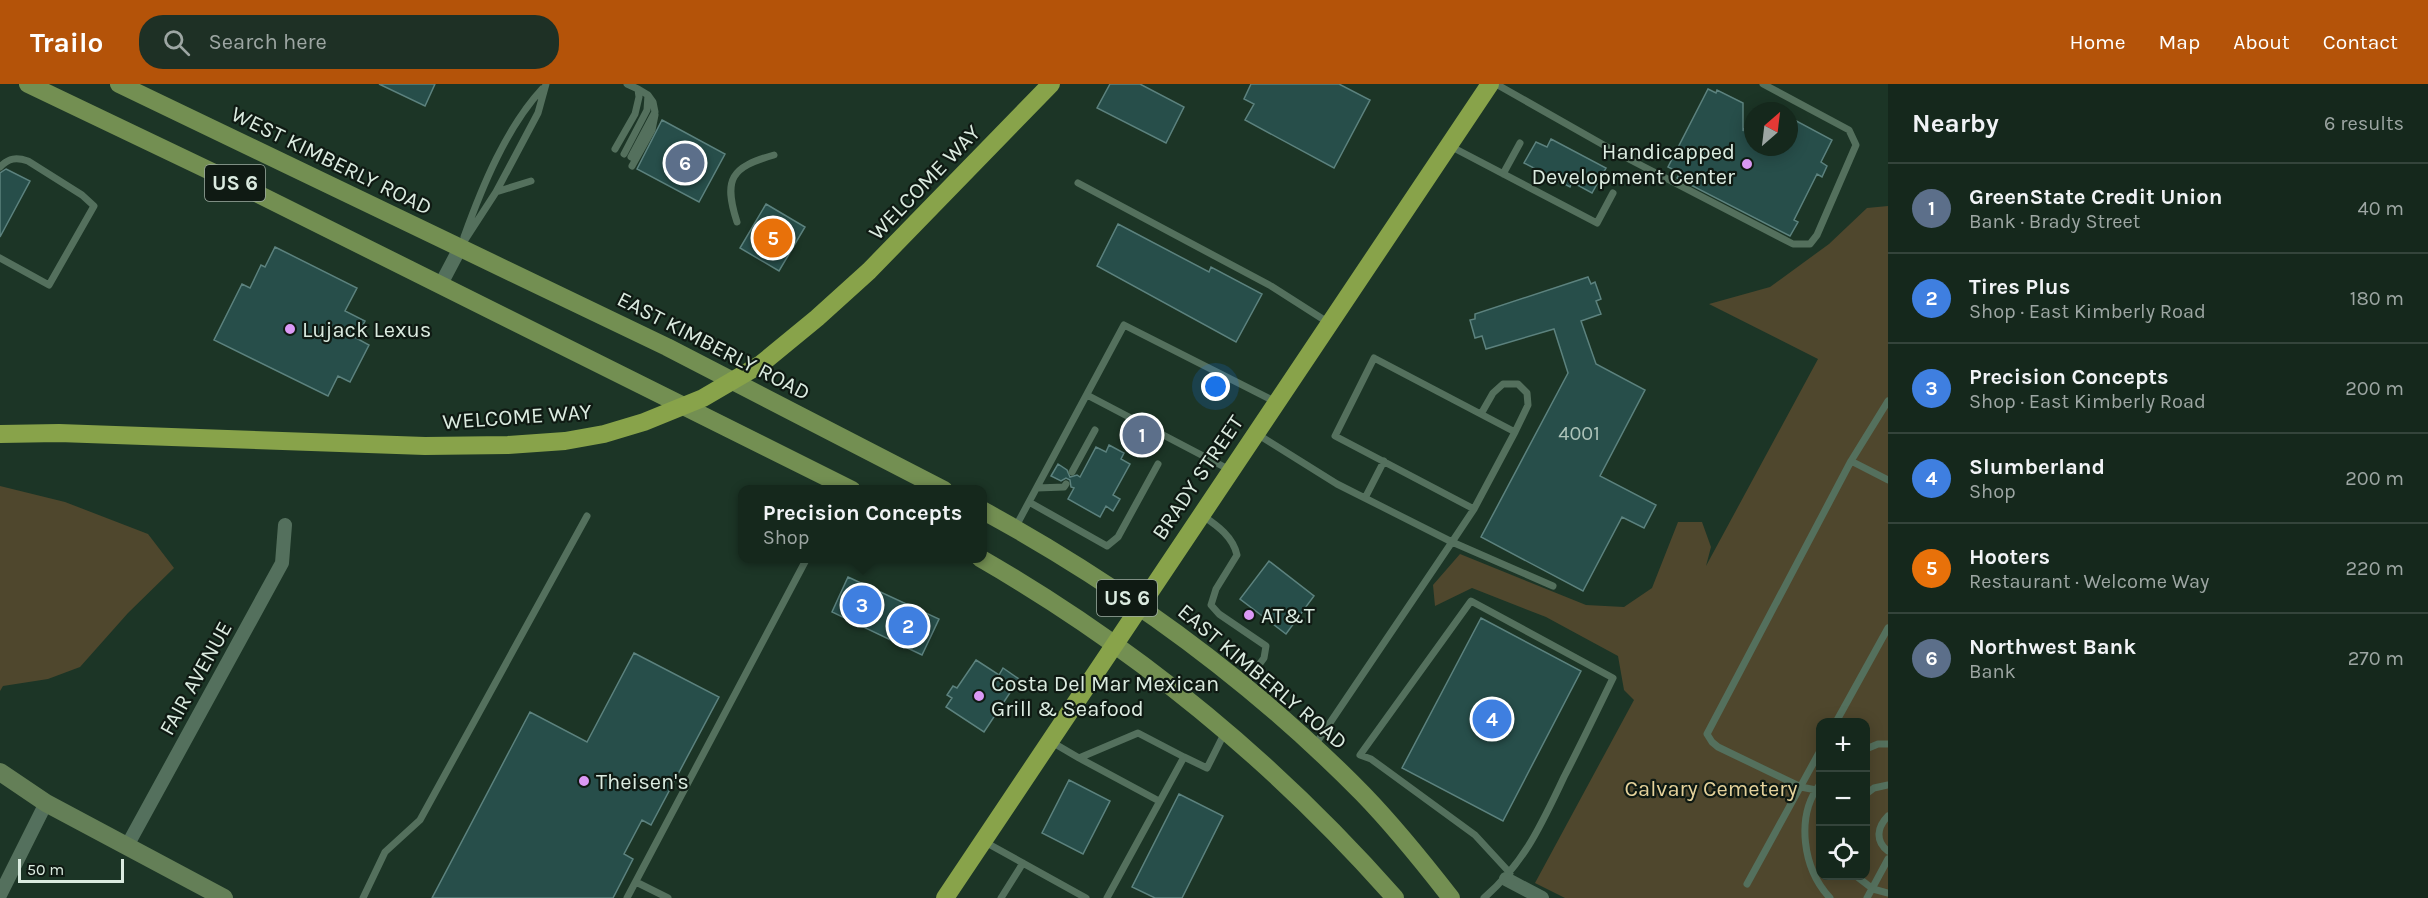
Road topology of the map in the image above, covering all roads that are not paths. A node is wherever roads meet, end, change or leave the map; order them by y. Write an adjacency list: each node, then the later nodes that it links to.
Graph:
1 (28, 84): 26 (main road, US 6)
2 (119, 84): 24 (main road, WEST KIMBERLY ROAD / US 6)
3 (627, 84): 9 (lane)
4 (1051, 84): 28 (highway, WELCOME WAY)
5 (1490, 84): 13 (highway, BRADY STREET)
6 (1496, 84): 7 (lane)
7 (1763, 84)
8 (543, 85): 21 (lane); 24 (lane)
9 (638, 90): 10 (lane); 14 (lane)
10 (648, 95): 11 (lane); 11 (lane)
11 (655, 112): 16 (lane)
12 (1520, 143): 18 (lane)
13 (1450, 146): 18 (lane); 27 (highway, BRADY STREET)
14 (615, 149)
15 (774, 155): 23 (lane)
16 (632, 166)
17 (0, 167): 25 (lane)
18 (1503, 174): 22 (lane)
19 (531, 181): 21 (lane)
20 (1078, 183): 27 (lane)
21 (496, 192): 24 (lane)
22 (1613, 193)
23 (737, 222)
24 (460, 248): 26 (street); 28 (main road, EAST KIMBERLY ROAD / US 6)
25 (0, 258)
26 (441, 284): 32 (main road, US 6)
27 (1329, 323): 31 (highway, BRADY STREET)
28 (732, 381): 32 (highway, WELCOME WAY); 46 (main road, EAST KIMBERLY ROAD / US 6)
29 (1087, 394): 31 (lane); 41 (lane); 47 (lane)
30 (1888, 401): 39 (lane)
31 (1275, 402): 36 (highway, BRADY STREET)
32 (686, 405): 37 (highway, WELCOME WAY); 45 (main road, US 6)
33 (1481, 414): 35 (lane); 35 (lane); 38 (lane)
34 (1095, 430): 42 (lane)
35 (1515, 432): 50 (lane)
36 (1255, 433): 41 (highway, BRADY STREET); 48 (lane)
37 (0, 434)
38 (1384, 461): 48 (lane); 50 (lane)
39 (1851, 461): 43 (lane); 75 (lane)
40 (1158, 464): 49 (lane)
41 (1230, 470): 52 (highway, BRADY STREET)
42 (1072, 472)
43 (1888, 480)
44 (1066, 484): 47 (lane)
45 (841, 485)
46 (936, 485)
47 (1037, 488): 49 (lane)
48 (1365, 498): 56 (lane)
49 (1029, 502): 55 (lane)
50 (1474, 509): 56 (lane)
51 (987, 513): 55 (main road, EAST KIMBERLY ROAD / US 6)
52 (1200, 515): 60 (highway, BRADY STREET); 63 (lane)
53 (587, 516): 95 (lane)
54 (285, 525): 83 (street, FAIR AVENUE)
55 (1015, 528): 60 (main road, EAST KIMBERLY ROAD / US 6)
56 (1452, 542): 59 (lane); 68 (lane)
57 (987, 562): 62 (main road, US 6)
58 (804, 563): 89 (lane)
59 (1553, 586)
60 (1139, 607): 62 (highway, BRADY STREET); 63 (main road, EAST KIMBERLY ROAD / US 6)
61 (1888, 628): 64 (lane)
62 (1114, 644): 65 (main road, US 6); 66 (highway, BRADY STREET)
63 (1244, 686): 68 (main road, EAST KIMBERLY ROAD / US 6)
64 (1839, 718)
65 (1226, 730): 70 (lane); 102 (main road, US 6)
66 (1049, 741): 71 (lane); 82 (highway, BRADY STREET)
67 (1888, 744): 69 (lane)
68 (1314, 746): 103 (main road, EAST KIMBERLY ROAD / US 6)
69 (1870, 747)
70 (1184, 757): 71 (lane); 79 (lane)
71 (1079, 758): 79 (lane)
72 (1816, 760): 75 (lane)
73 (0, 772): 80 (street)
74 (1888, 784): 77 (lane)
75 (1801, 787): 76 (lane); 90 (lane)
76 (1816, 787)
77 (1870, 791)
78 (1816, 794): 106 (lane)
79 (1159, 801): 101 (lane)
80 (46, 803): 83 (street); 93 (street)
81 (1888, 816): 84 (lane)
82 (983, 841): 86 (lane); 98 (highway, BRADY STREET)
83 (127, 846): 94 (street)
84 (1888, 851)
85 (1888, 859): 91 (lane)
86 (1023, 863): 99 (lane); 100 (lane)
87 (1508, 876): 87 (lane); 104 (lane); 105 (street)
88 (1862, 880): 91 (lane)
89 (636, 882): 96 (lane); 97 (lane)
90 (1747, 884)
91 (1873, 888): 92 (lane); 107 (lane)
92 (1888, 893)
93 (0, 895)
94 (224, 898)
95 (363, 898)
96 (627, 898)
97 (668, 898)
98 (945, 898)
99 (1002, 898)
100 (1086, 898)
101 (1107, 898)
102 (1395, 898)
103 (1451, 898)
104 (1484, 898)
105 (1542, 898)
106 (1830, 898)
107 (1867, 898)

